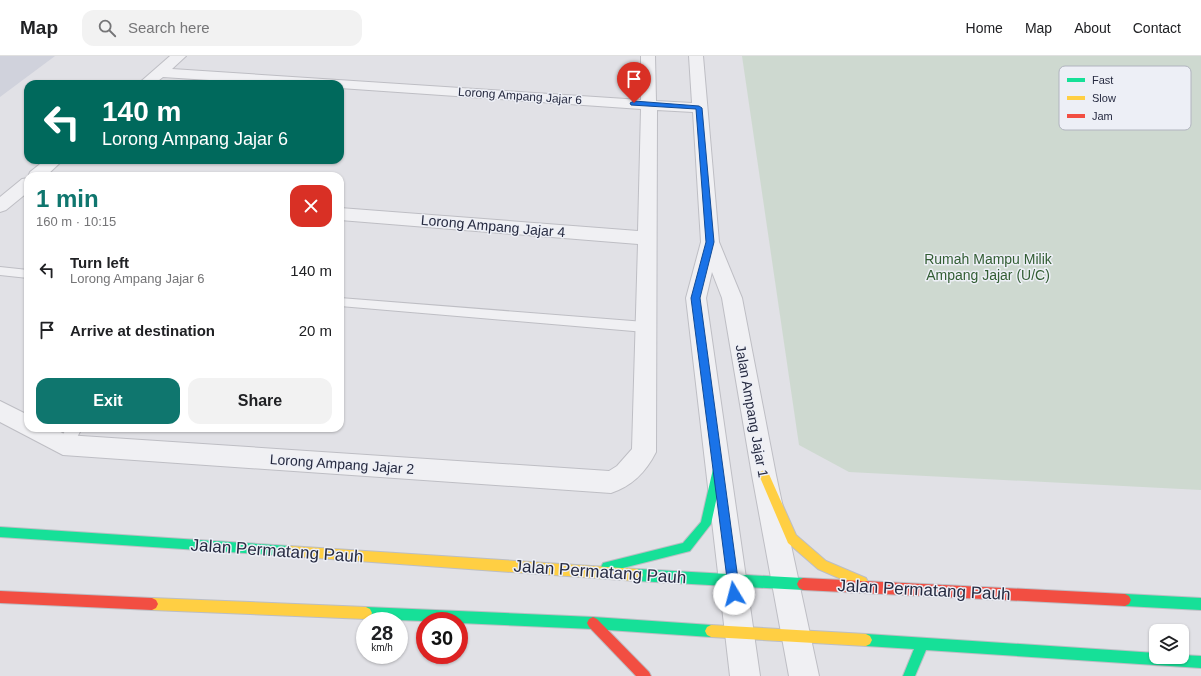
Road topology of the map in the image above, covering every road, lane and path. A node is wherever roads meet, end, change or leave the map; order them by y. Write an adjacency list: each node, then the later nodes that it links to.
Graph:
1 (179, 56): 4 (street)
2 (648, 56): 8 (street)
3 (696, 56): 9 (street, Jalan Ampang Jajar 1)
4 (158, 72): 5 (street); 6 (street)
5 (149, 80)
6 (277, 80)
7 (344, 84): 8 (street, Lorong Ampang Jajar 6)
8 (649, 104): 9 (street, Lorong Ampang Jajar 6); 15 (street)
9 (699, 108): 16 (street, Jalan Ampang Jajar 1)
10 (50, 164): 11 (street)
11 (41, 172)
12 (24, 188): 13 (street)
13 (0, 206)
14 (344, 214): 15 (street, Lorong Ampang Jajar 4)
15 (646, 238): 20 (street)
16 (710, 242): 25 (street, Jalan Ampang Jajar 1); 26 (street, Jalan Ampang Jajar 1)
17 (0, 271): 18 (lane)
18 (24, 274)
19 (344, 302): 20 (lane)
20 (645, 327): 24 (street, Lorong Ampang Jajar 2)
21 (0, 411): 22 (street)
22 (24, 424)
23 (50, 432): 24 (street, Lorong Ampang Jajar 2)
24 (69, 436)
25 (718, 470): 28 (main road); 29 (street, Jalan Ampang Jajar 1)
26 (764, 475): 30 (street, Jalan Ampang Jajar 1); 31 (main road)
27 (0, 532): 28 (main road, Jalan Permatang Pauh)
28 (589, 572): 29 (main road, Jalan Permatang Pauh)
29 (732, 581): 30 (main road, Jalan Permatang Pauh); 35 (street, Jalan Ampang Jajar 1)
30 (785, 583): 31 (main road, Jalan Permatang Pauh); 36 (street, Jalan Ampang Jajar 1)
31 (874, 587): 33 (main road, Jalan Permatang Pauh)
32 (0, 597): 34 (main road)
33 (1201, 604)
34 (593, 623): 35 (main road); 39 (main road)
35 (740, 632): 36 (main road); 40 (street, Jalan Ampang Jajar 1)
36 (796, 636): 37 (main road); 41 (street, Jalan Ampang Jajar 1)
37 (922, 644): 38 (main road); 42 (main road)
38 (1201, 662)
39 (646, 676)
40 (745, 676)
41 (804, 676)
42 (909, 676)

